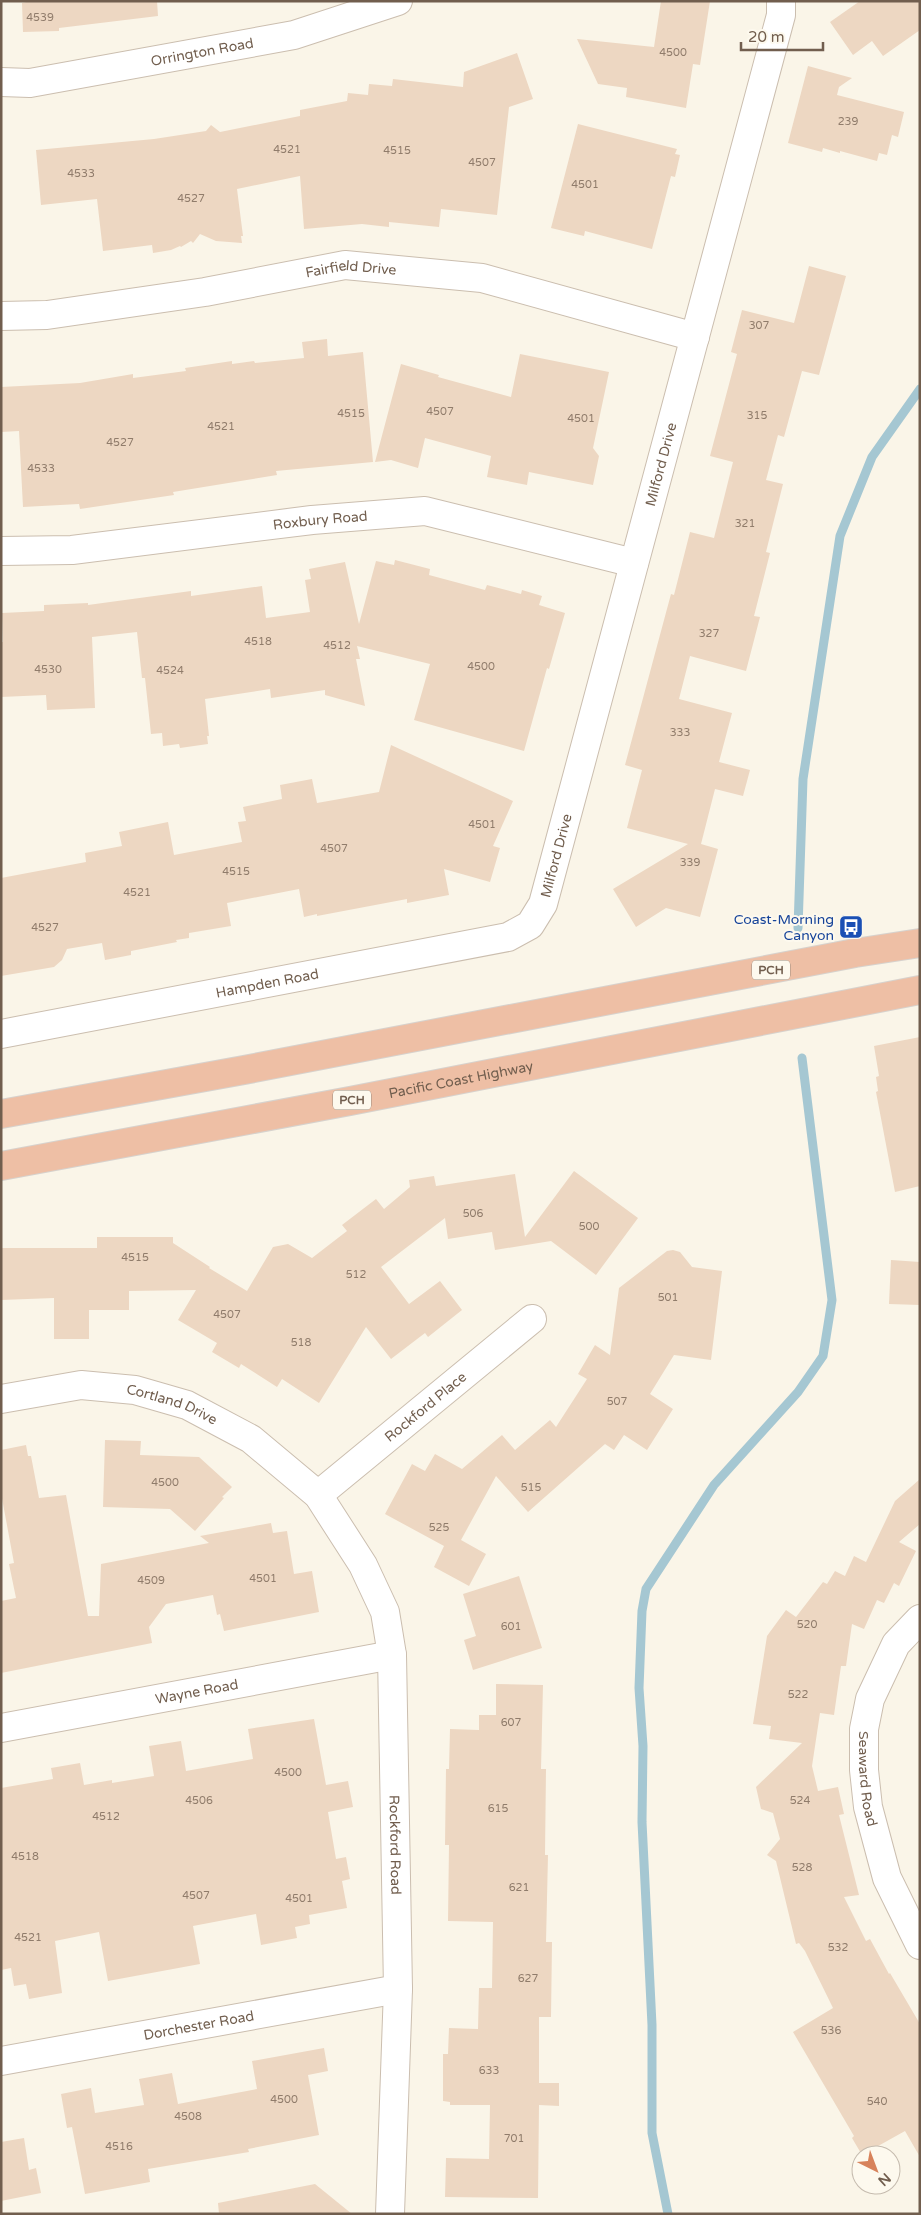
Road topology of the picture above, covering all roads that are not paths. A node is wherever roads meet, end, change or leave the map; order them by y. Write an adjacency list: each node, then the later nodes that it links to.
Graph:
1 (398, 1): 3 (street, Orrington Road)
2 (781, 1): 5 (street, Milford Drive)
3 (1, 82)
4 (1, 316): 5 (street, Fairfield Drive)
5 (695, 337): 7 (street, Milford Drive)
6 (1, 551): 7 (street, Roxbury Road)
7 (634, 562): 8 (street, Milford Drive)
8 (530, 925): 11 (street, Hampden Road)
9 (920, 944): 12 (highway, PCH)
10 (920, 990): 13 (highway, Pacific Coast Highway / PCH)
11 (1, 1034)
12 (1, 1114)
13 (1, 1166)
14 (532, 1319): 16 (street, Rockford Place)
15 (1, 1399): 16 (street, Cortland Drive)
16 (318, 1495): 18 (street, Rockford Road)
17 (920, 1619): 20 (street, Seaward Road)
18 (392, 1655): 19 (street, Wayne Road); 21 (street, Rockford Road)
19 (1, 1728)
20 (920, 1945)
21 (398, 1989): 22 (street, Dorchester Road); 23 (street, Rockford Road)
22 (1, 2061)
23 (390, 2214)

